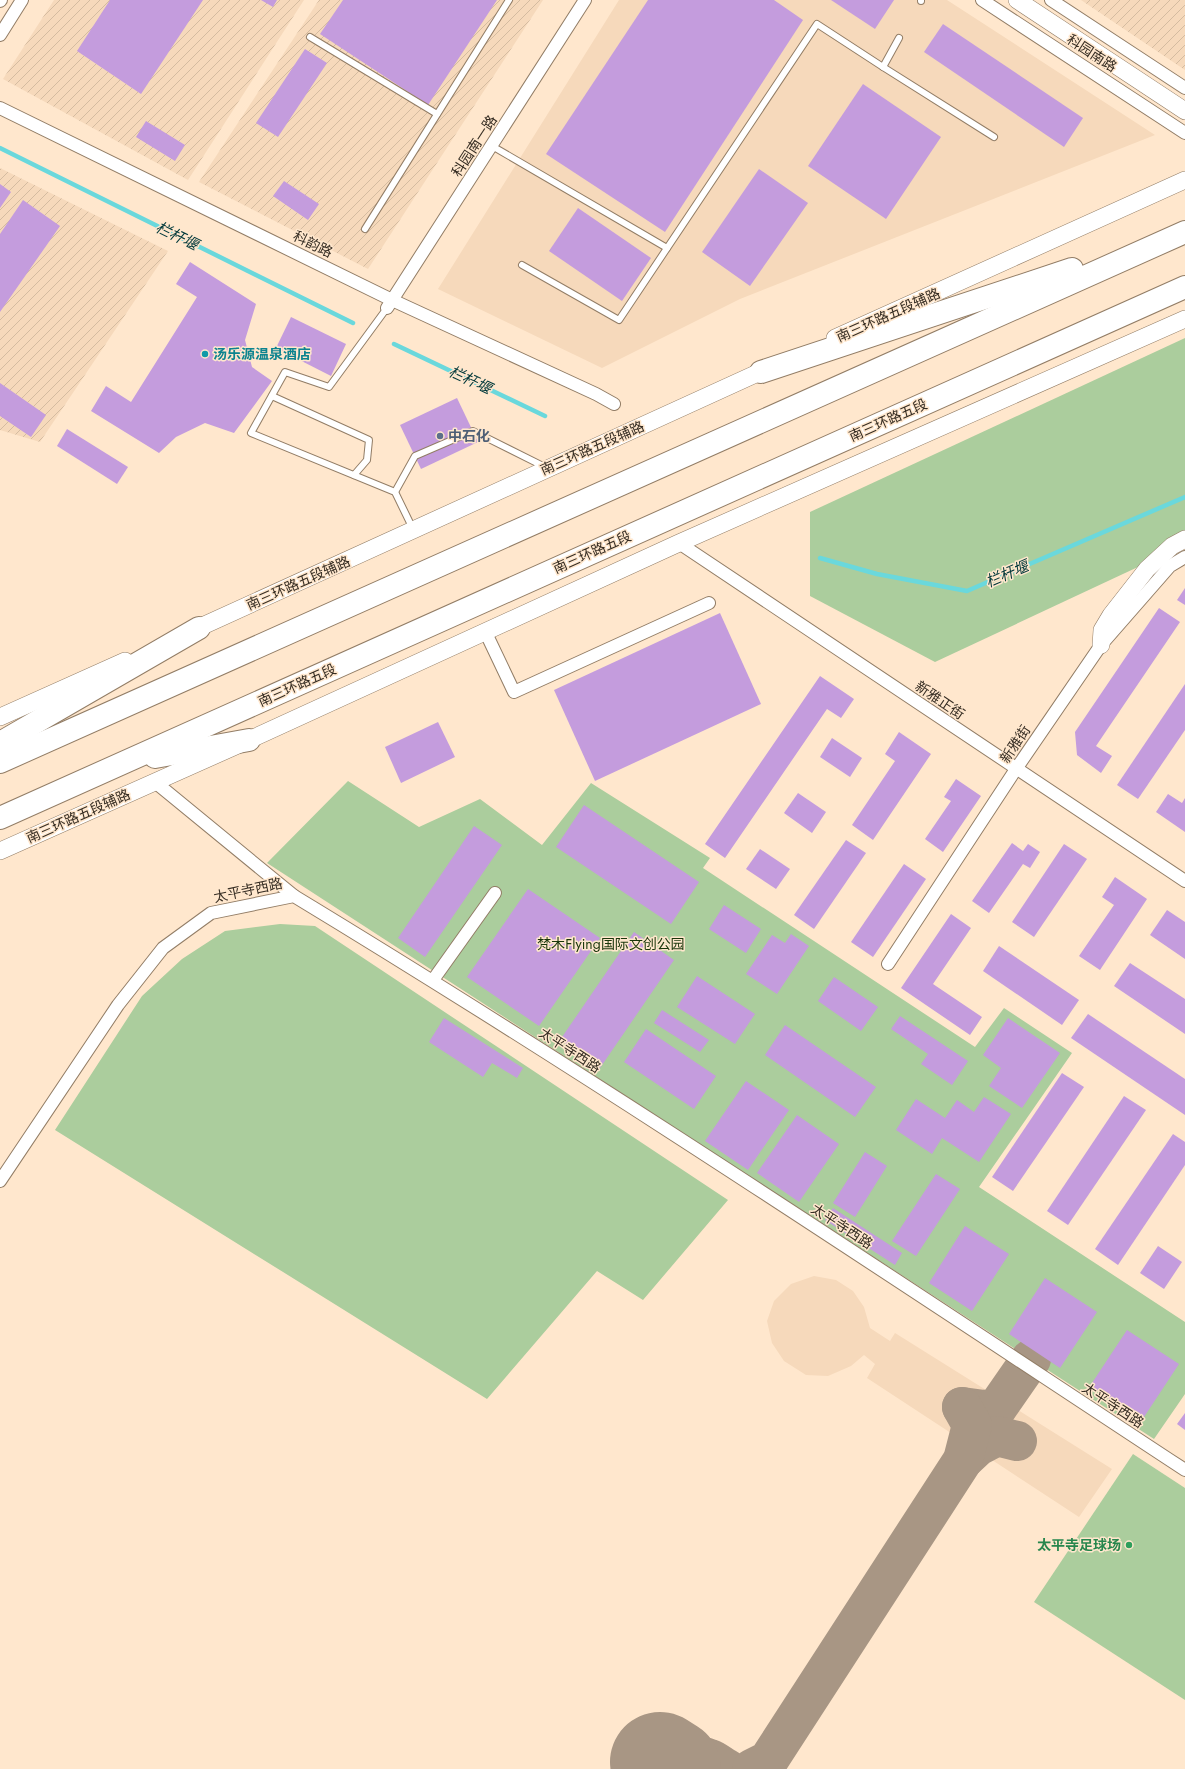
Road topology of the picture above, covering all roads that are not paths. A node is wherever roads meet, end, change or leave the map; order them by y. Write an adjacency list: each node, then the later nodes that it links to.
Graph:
1 (22, 0): 7 (street)
2 (509, 0): 14 (lane)
3 (585, 0): 17 (street, 科园南一路)
4 (982, 0): 15 (street, 科园南路)
5 (1017, 0): 13 (main road)
6 (1051, 0): 11 (street, 科园南路)
7 (0, 35)
8 (310, 37): 14 (lane)
9 (898, 38): 10 (lane)
10 (883, 67): 16 (lane); 21 (lane)
11 (1185, 88)
12 (0, 108): 24 (street, 科韵路)
13 (1185, 111)
14 (437, 114): 19 (lane)
15 (1185, 133)
16 (994, 137)
17 (492, 146): 21 (lane); 24 (street, 科园南一路)
18 (1183, 179): 26 (main road, 南三环路五段辅路)
19 (365, 229)
20 (1185, 232): 26 (highway); 43 (highway)
21 (667, 248): 22 (lane)
22 (522, 265)
23 (1185, 287): 44 (highway, 南三环路五段)
24 (390, 304): 27 (lane); 28 (street, 科韵路)
25 (1185, 319): 34 (main road, 南三环路五段辅路)
26 (761, 372): 29 (main road, 南三环路五段辅路)
27 (272, 396): 30 (lane); 30 (lane)
28 (614, 404)
29 (548, 468): 31 (lane); 32 (main road, 南三环路五段辅路)
30 (354, 475): 31 (lane)
31 (395, 492): 32 (lane)
32 (414, 530): 37 (main road, 南三环路五段辅路)
33 (1185, 539): 39 (main road)
34 (679, 543): 38 (main road, 南三环路五段辅路); 45 (street, 新雅正街)
35 (1185, 557): 39 (street, 新雅街)
36 (709, 603): 38 (street)
37 (199, 628): 40 (main road, 南三环路五段辅路); 42 (highway)
38 (484, 631): 41 (main road, 南三环路五段辅路)
39 (1100, 645): 45 (street, 新雅街)
40 (0, 717)
41 (249, 740): 44 (highway); 46 (main road, 南三环路五段辅路)
42 (0, 743)
43 (0, 762)
44 (120, 764): 47 (highway, 南三环路五段)
45 (1016, 769): 49 (street, 新雅正街); 52 (street, 新雅街)
46 (155, 782): 48 (main road, 南三环路五段辅路); 51 (street)
47 (0, 818)
48 (0, 851)
49 (1185, 881)
50 (495, 893): 53 (street)
51 (294, 896): 53 (street, 太平寺西路); 54 (street, 太平寺西路)
52 (888, 964)
53 (433, 980): 55 (street, 太平寺西路)
54 (0, 1181)
55 (1185, 1470)

